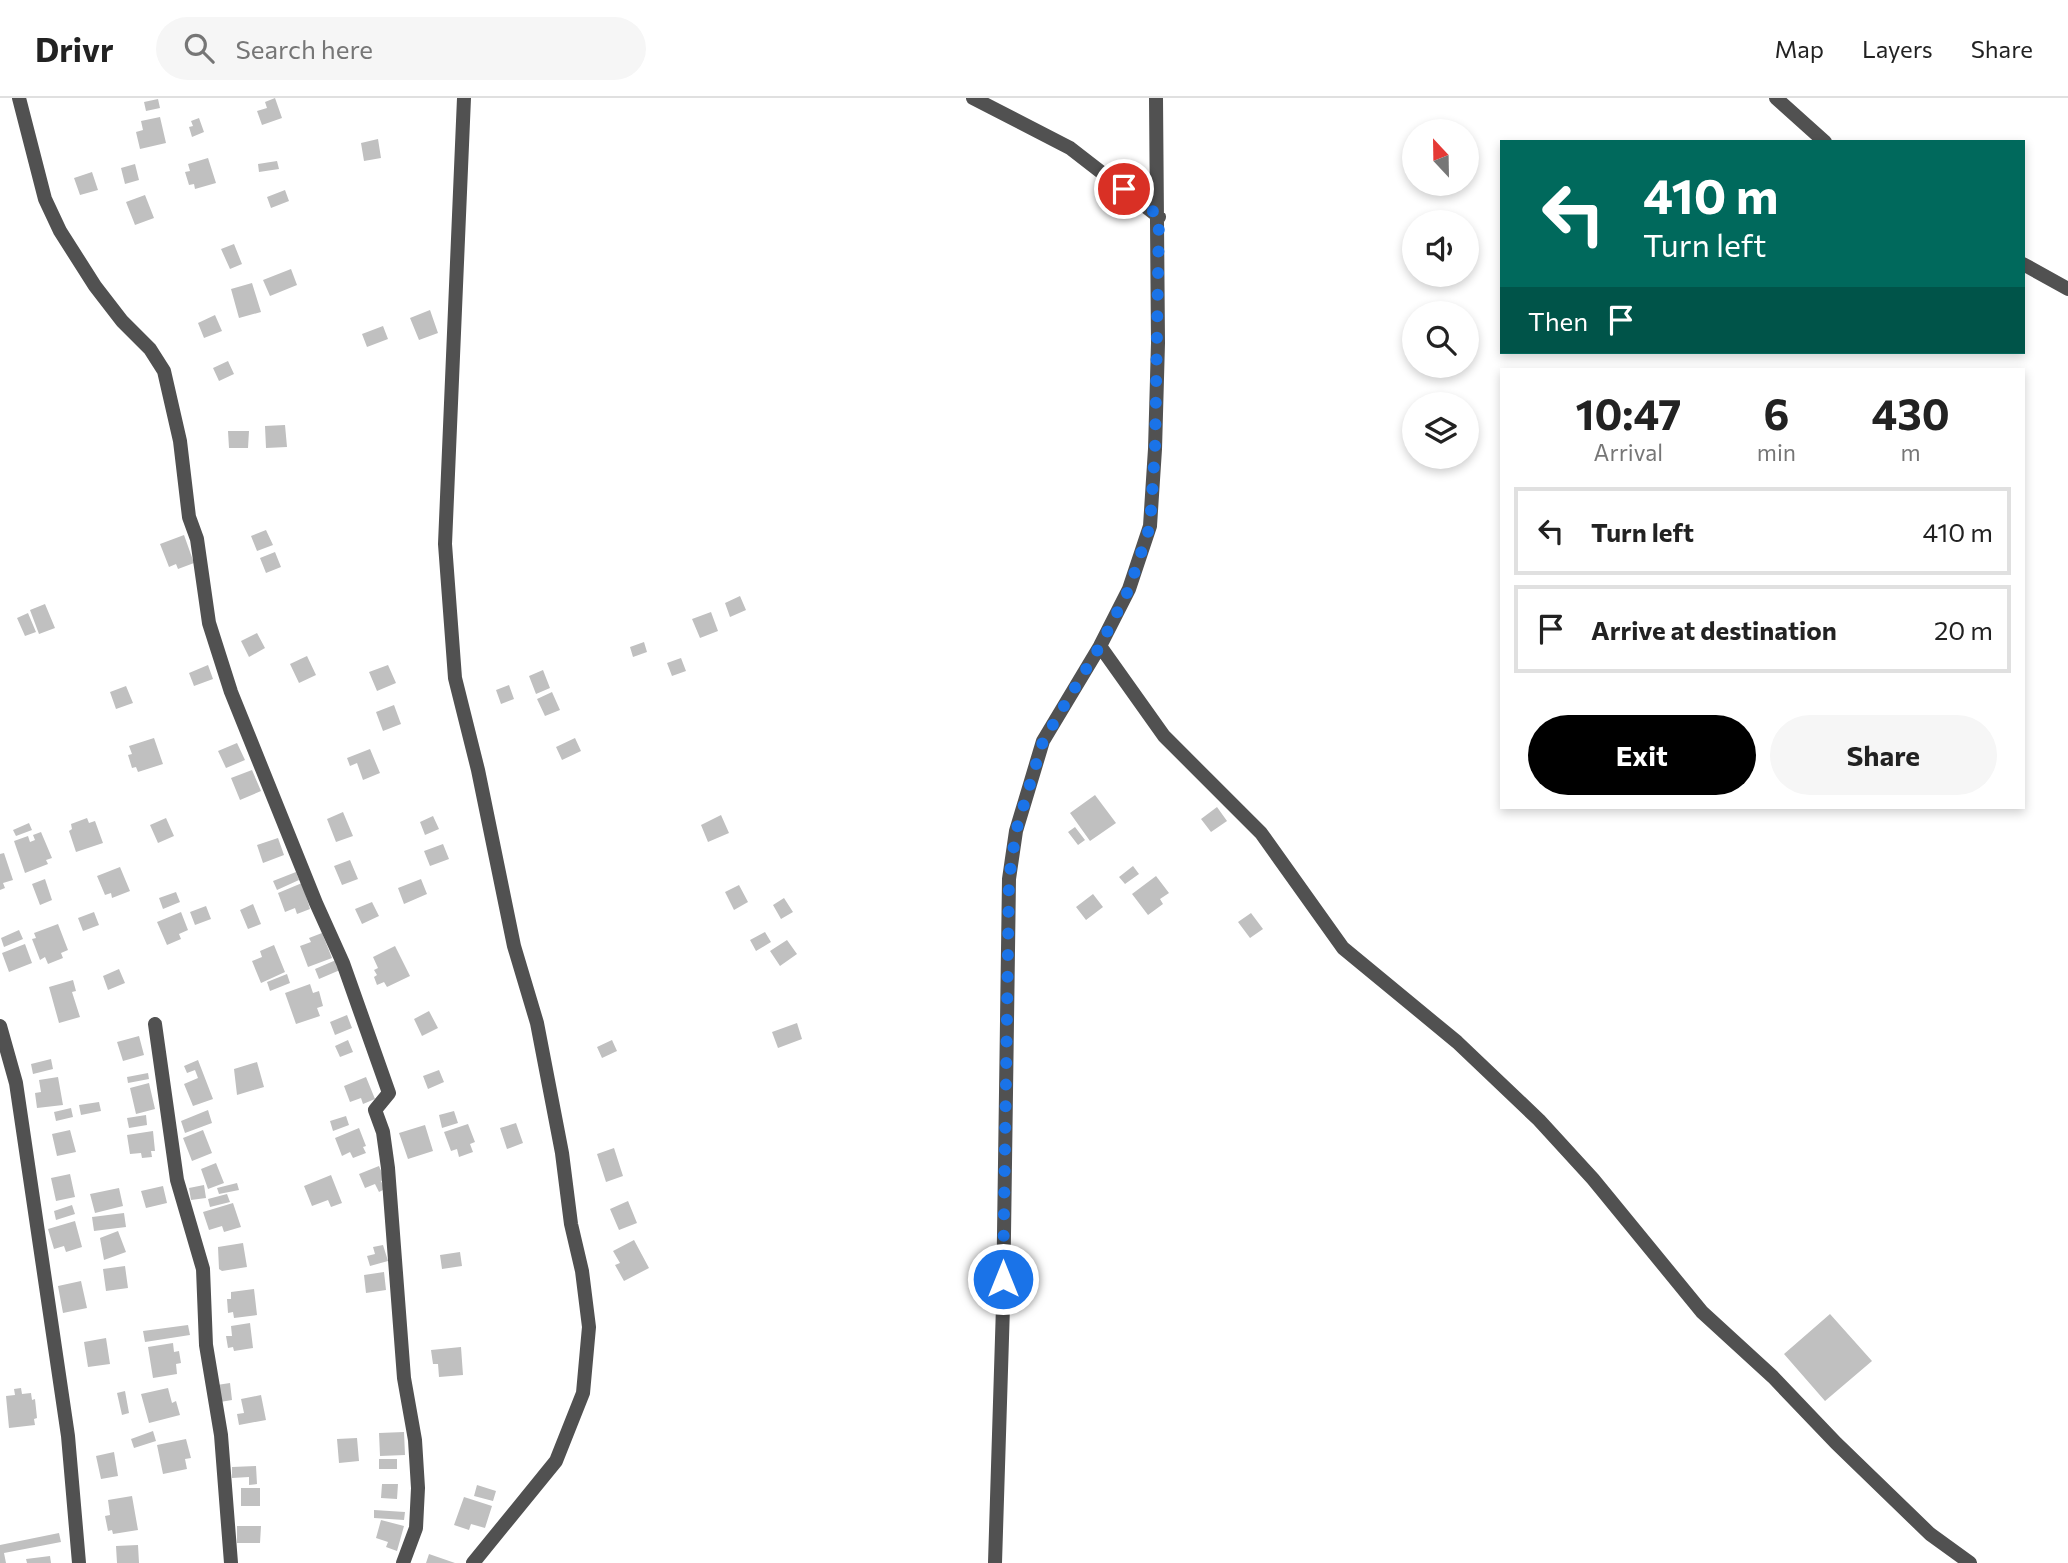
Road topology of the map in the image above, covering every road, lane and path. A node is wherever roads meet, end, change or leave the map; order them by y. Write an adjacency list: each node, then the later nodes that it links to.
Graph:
1 (19, 98): 15 (street)
2 (464, 98): 16 (street)
3 (974, 98): 7 (street)
4 (1156, 98): 7 (street)
5 (1776, 98): 6 (street)
6 (1823, 140)
7 (1159, 216): 10 (street)
8 (2025, 265): 9 (street)
9 (2068, 289)
10 (1100, 646): 17 (street); 18 (street)
11 (155, 1024): 14 (street)
12 (0, 1026): 13 (street)
13 (79, 1563)
14 (231, 1563)
15 (403, 1563)
16 (473, 1563)
17 (995, 1563)
18 (1970, 1563)

